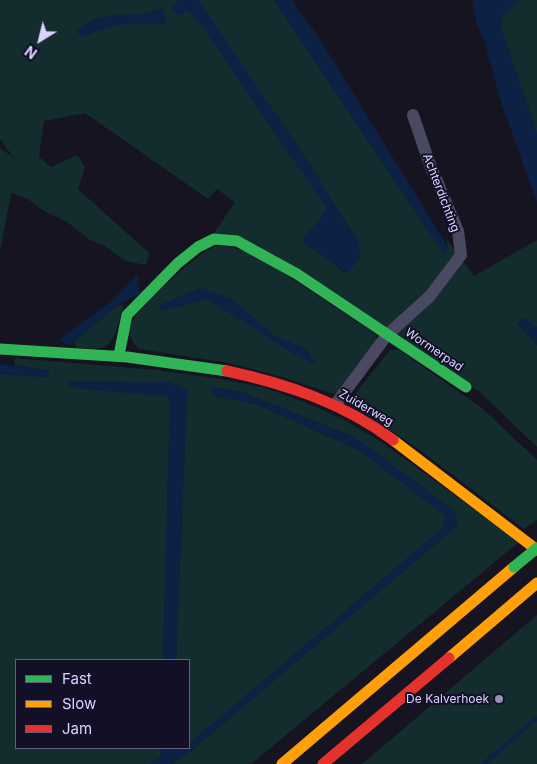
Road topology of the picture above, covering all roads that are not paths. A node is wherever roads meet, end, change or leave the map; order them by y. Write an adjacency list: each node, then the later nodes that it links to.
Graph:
1 (413, 115): 2 (street, Achterdichting)
2 (387, 335): 4 (main road); 5 (main road, Wormerpad); 6 (street, Achterdichting)
3 (0, 349): 4 (main road, Zuiderweg)
4 (119, 356): 6 (main road, Zuiderweg)
5 (466, 387)
6 (335, 405): 7 (main road, Zuiderweg)
7 (537, 549): 9 (main road, bridge)
8 (535, 585): 10 (main road)
9 (282, 764)
10 (323, 764)

